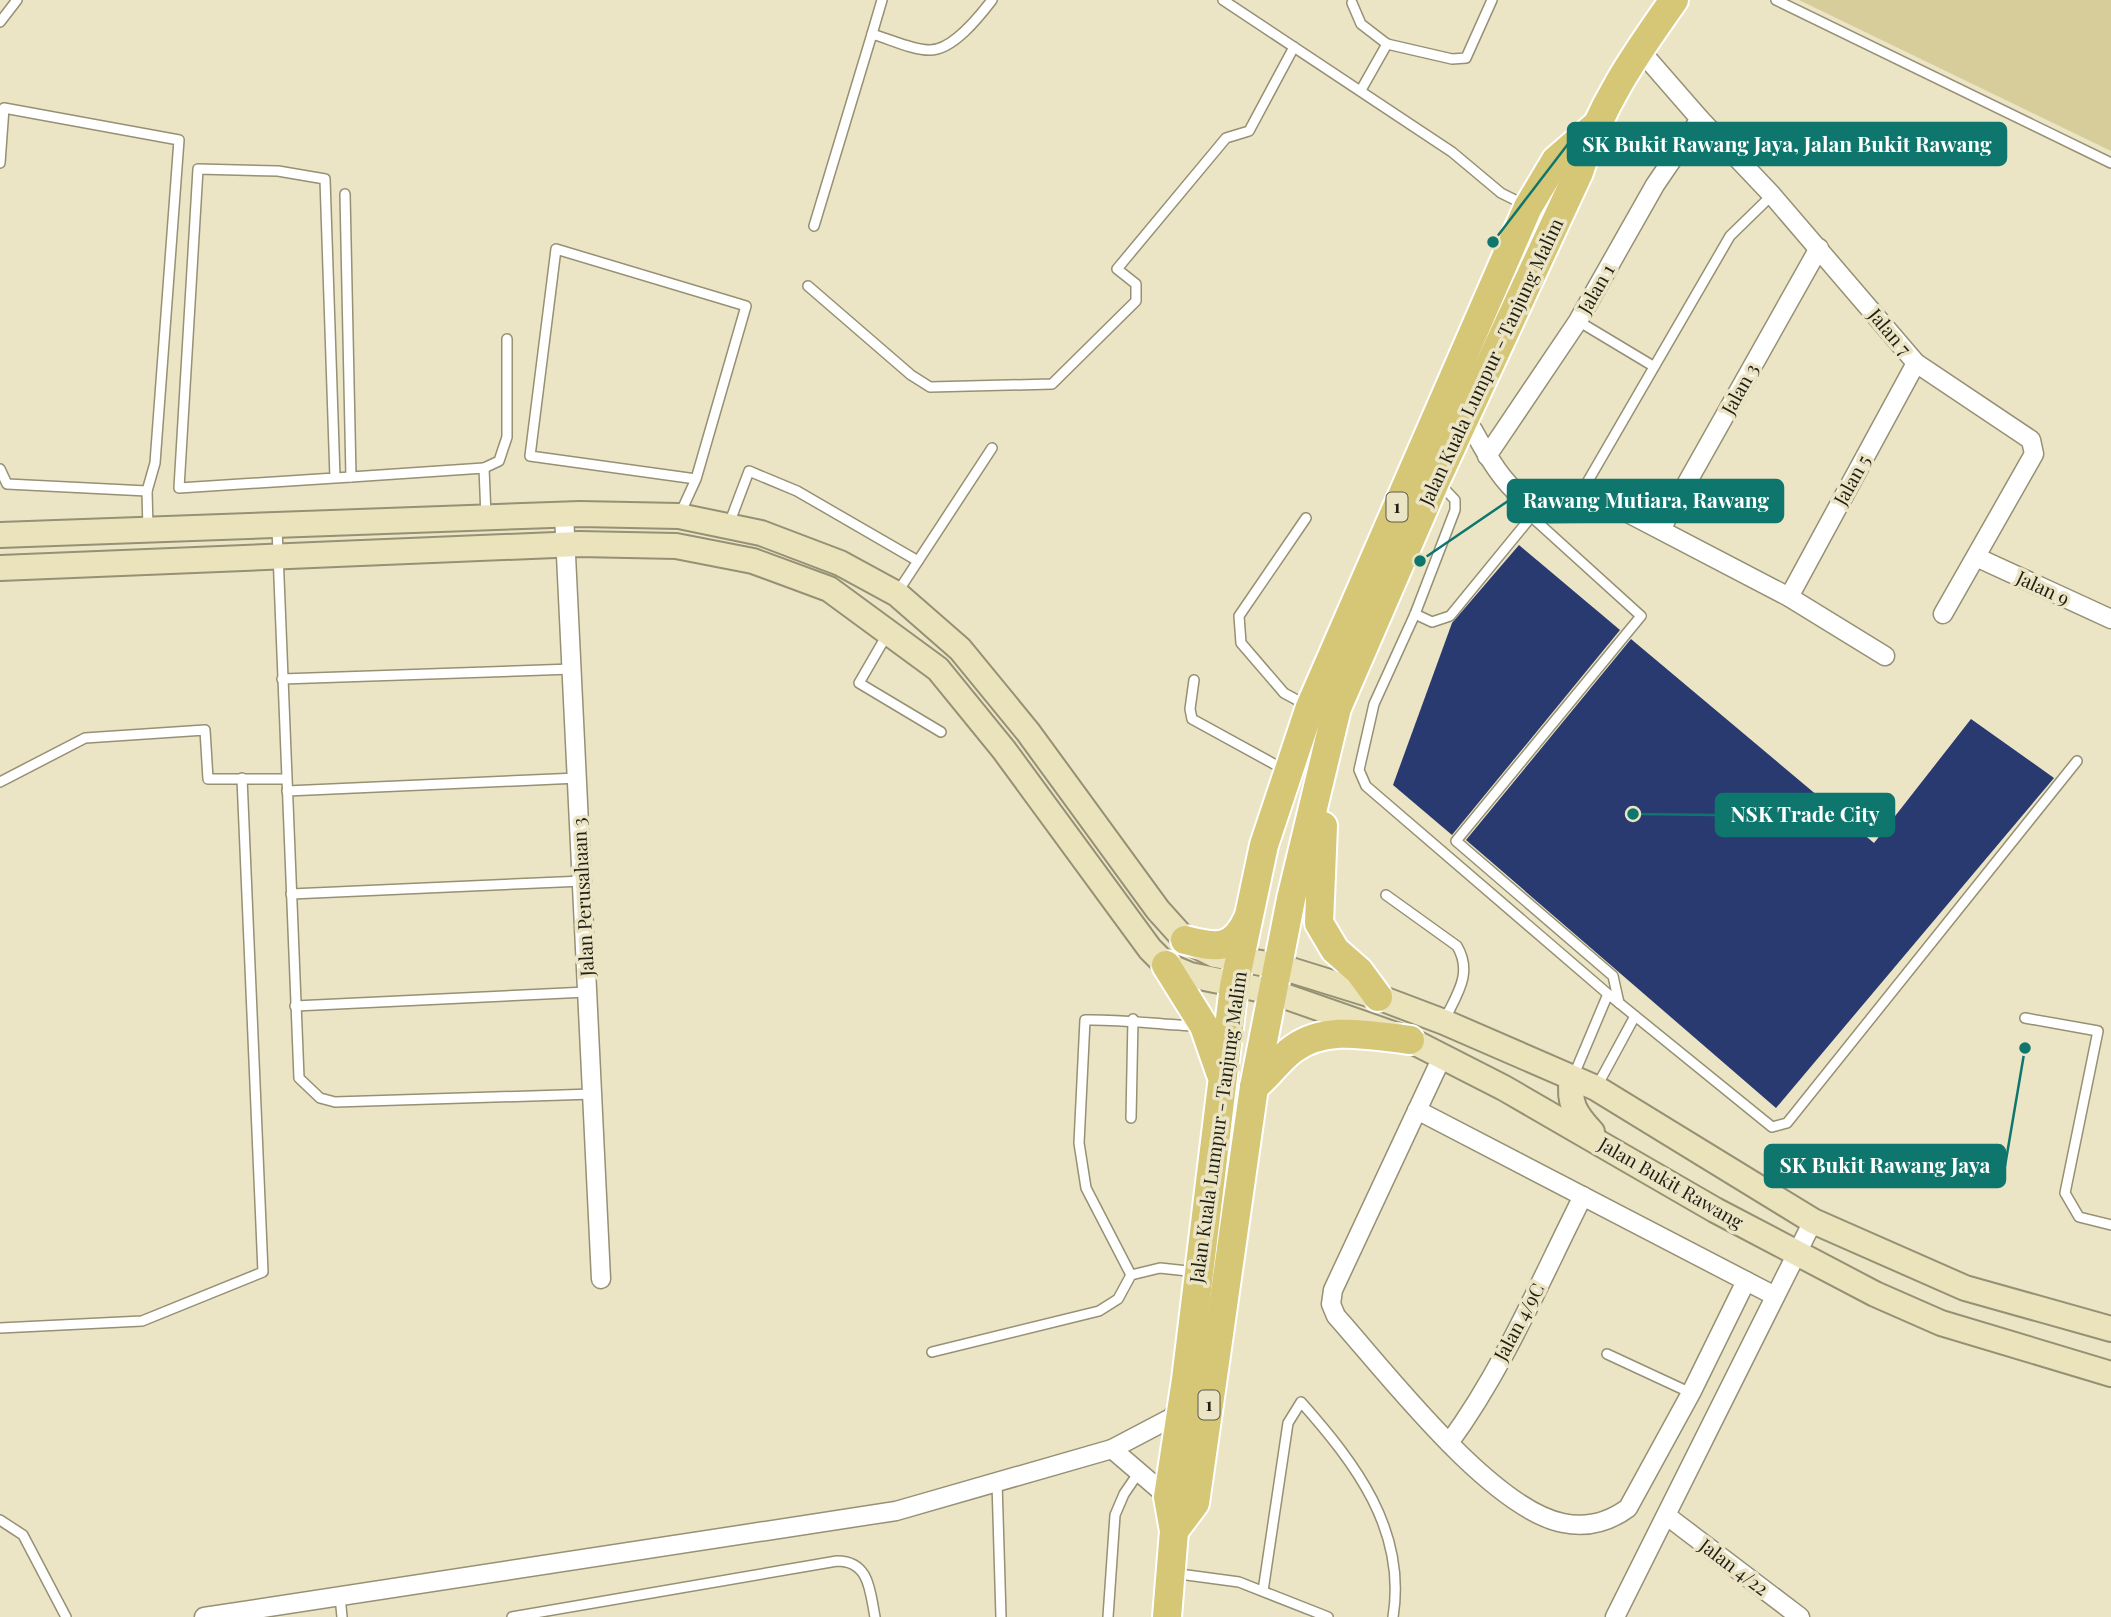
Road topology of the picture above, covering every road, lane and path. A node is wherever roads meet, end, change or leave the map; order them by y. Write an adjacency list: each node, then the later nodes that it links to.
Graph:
1 (17, 0): 9 (lane)
2 (882, 0): 10 (lane)
3 (992, 0): 10 (lane)
4 (1223, 0): 12 (lane)
5 (1492, 0): 11 (lane)
6 (1674, 0): 13 (main road, Jalan Kuala Lumpur - Tanjung Malim / 1)
7 (1776, 0): 18 (lane)
8 (1352, 3): 11 (lane)
9 (0, 22)
10 (872, 34): 22 (lane)
11 (1387, 44): 14 (lane)
12 (1294, 47): 14 (lane); 24 (lane)
13 (1640, 48): 15 (street, Jalan 7); 16 (main road, Jalan Kuala Lumpur - Tanjung Malim / 1)
14 (1361, 90): 21 (lane)
15 (1700, 120): 20 (street, Jalan 7); 26 (street, Jalan 1)
16 (1593, 128): 21 (main road, Jalan Kuala Lumpur - Tanjung Malim / 1); 25 (main road, Jalan Kuala Lumpur - Tanjung Malim / 1)
17 (0, 163): 39 (lane)
18 (2111, 163)
19 (345, 194): 35 (lane)
20 (1772, 195): 23 (street, Jalan 7); 29 (lane)
21 (1528, 207): 67 (main road, Jalan Kuala Lumpur - Tanjung Malim / 1)
22 (814, 226)
23 (1819, 248): 28 (street, Jalan 7); 49 (street, Jalan 3)
24 (808, 286)
25 (1512, 316): 30 (lane); 38 (main road, Jalan Kuala Lumpur - Tanjung Malim / 1)
26 (1577, 321): 29 (lane); 32 (street, Jalan 1)
27 (507, 340): 33 (lane)
28 (1916, 363): 53 (street, Jalan 7); 57 (street, Jalan 5)
29 (1653, 366): 40 (lane)
30 (1473, 430): 32 (street); 44 (lane)
31 (992, 448): 54 (lane)
32 (1487, 456): 40 (street)
33 (484, 468): 35 (lane); 43 (lane)
34 (0, 469): 39 (lane)
35 (351, 477): 36 (lane)
36 (335, 478): 36 (lane)
37 (696, 479): 37 (lane); 42 (lane)
38 (1436, 480): 58 (lane); 67 (main road, Jalan Kuala Lumpur - Tanjung Malim / 1)
39 (147, 491): 48 (lane)
40 (1570, 512): 49 (street)
41 (564, 514): 42 (street); 43 (street); 51 (street, Jalan Perusahaan 3)
42 (680, 516): 47 (street)
43 (486, 517): 46 (street)
44 (1531, 517): 58 (lane); 89 (lane)
45 (1306, 518): 67 (lane)
46 (277, 524): 48 (street); 52 (lane)
47 (728, 526): 54 (lane); 56 (street)
48 (148, 529): 50 (street)
49 (1661, 529): 57 (street)
50 (0, 535)
51 (566, 544): 52 (street); 61 (street); 63 (street, Jalan Perusahaan 3)
52 (277, 555): 55 (street); 64 (lane)
53 (1976, 557): 59 (street, Jalan 7); 60 (street, Jalan 9)
54 (918, 561): 56 (lane)
55 (0, 568)
56 (897, 594): 66 (street)
57 (1788, 597): 62 (street)
58 (1415, 614): 87 (lane)
59 (1943, 614)
60 (2111, 619)
61 (889, 632): 68 (street); 69 (lane)
62 (1885, 656)
63 (572, 669): 64 (lane); 73 (street, Jalan Perusahaan 3)
64 (282, 678): 74 (lane)
65 (1194, 680): 71 (lane)
66 (1002, 700): 68 (street); 81 (street)
67 (1324, 708): 71 (main road, Jalan Kuala Lumpur - Tanjung Malim / 1); 84 (main road, Jalan Kuala Lumpur - Tanjung Malim / 1); 88 (main road)
68 (979, 719): 83 (street)
69 (941, 732)
70 (2077, 761): 91 (lane)
71 (1286, 771): 80 (main road, Jalan Kuala Lumpur - Tanjung Malim / 1)
72 (242, 778): 74 (lane); 75 (lane); 115 (lane)
73 (578, 778): 76 (lane); 77 (street, Jalan Perusahaan 3)
74 (286, 779): 76 (lane)
75 (0, 782)
76 (287, 791): 78 (lane)
77 (583, 881): 78 (lane); 86 (street, Jalan Perusahaan 3)
78 (291, 894): 90 (lane)
79 (1386, 895): 94 (lane)
80 (1251, 911): 81 (main road); 82 (main road, Jalan Kuala Lumpur - Tanjung Malim / 1)
81 (1185, 940): 82 (street, Jalan Bukit Rawang)
82 (1241, 958): 84 (street, Jalan Bukit Rawang); 85 (main road, Jalan Kuala Lumpur - Tanjung Malim / 1)
83 (1166, 965): 85 (street, Jalan Bukit Rawang); 95 (main road)
84 (1275, 979): 85 (street, Jalan Bukit Rawang); 88 (street, Jalan Bukit Rawang); 96 (street, Jalan Bukit Rawang); 99 (main road, Jalan Kuala Lumpur - Tanjung Malim / 1)
85 (1234, 986): 101 (main road, Jalan Kuala Lumpur - Tanjung Malim / 1)
86 (588, 992): 90 (lane); 102 (street, Jalan Perusahaan 3)
87 (1608, 994): 89 (lane); 98 (lane)
88 (1378, 997): 94 (street, Jalan Bukit Rawang)
89 (1619, 1003): 91 (lane)
90 (295, 1006): 102 (lane)
91 (1635, 1016): 100 (lane)
92 (2025, 1018): 108 (lane)
93 (1133, 1019): 95 (lane); 104 (lane); 111 (lane)
94 (1444, 1022): 98 (street, Jalan Bukit Rawang)
95 (1204, 1026): 101 (main road)
96 (1410, 1040): 97 (street, Jalan Bukit Rawang); 99 (main road)
97 (1442, 1057): 103 (street); 105 (street, Jalan Bukit Rawang)
98 (1572, 1078): 100 (street, Jalan Bukit Rawang); 105 (street)
99 (1254, 1087): 129 (main road, Jalan Kuala Lumpur - Tanjung Malim / 1)
100 (1596, 1088): 107 (street, Jalan Bukit Rawang)
101 (1222, 1089): 110 (main road, Jalan Kuala Lumpur - Tanjung Malim / 1)
102 (593, 1094): 112 (street, Jalan Perusahaan 3)
103 (1417, 1111): 106 (street); 122 (street)
104 (1132, 1118)
105 (1600, 1140): 109 (street, Jalan Bukit Rawang)
106 (1583, 1196): 113 (street); 122 (street, Jalan 4/9C)
107 (1813, 1221): 109 (street); 116 (street, Jalan Bukit Rawang)
108 (2111, 1225)
109 (1796, 1254): 114 (street); 119 (street, Jalan Bukit Rawang)
110 (1198, 1273): 111 (lane); 121 (main road, Jalan Kuala Lumpur - Tanjung Malim / 1)
111 (1131, 1275): 117 (lane)
112 (601, 1279)
113 (1746, 1281): 114 (street); 120 (street)
114 (1775, 1296): 127 (street)
115 (0, 1328)
116 (2111, 1329)
117 (932, 1352)
118 (1607, 1354): 120 (lane)
119 (2111, 1374)
120 (1690, 1393): 122 (street)
121 (1181, 1405): 123 (street); 126 (main road, Jalan Kuala Lumpur - Tanjung Malim / 1)
122 (1449, 1443)
123 (1112, 1449): 124 (street); 125 (street)
124 (1139, 1472): 126 (street); 139 (lane)
125 (997, 1482): 132 (street); 138 (lane)
126 (1168, 1497): 129 (main road, Jalan Kuala Lumpur - Tanjung Malim / 1)
127 (1667, 1516): 143 (street); 144 (street, Jalan 4/22)
128 (0, 1520): 134 (lane)
129 (1174, 1531): 130 (main road, Jalan Kuala Lumpur - Tanjung Malim / 1)
130 (1169, 1573): 131 (lane); 140 (main road, Jalan Kuala Lumpur - Tanjung Malim / 1)
131 (1263, 1591): 141 (lane); 142 (lane)
132 (340, 1596): 133 (street); 135 (lane)
133 (211, 1616)
134 (66, 1617)
135 (342, 1617)
136 (512, 1617): 137 (lane)
137 (875, 1617)
138 (1001, 1617)
139 (1108, 1617)
140 (1167, 1617)
141 (1328, 1617)
142 (1393, 1617)
143 (1615, 1617)
144 (1800, 1617)

